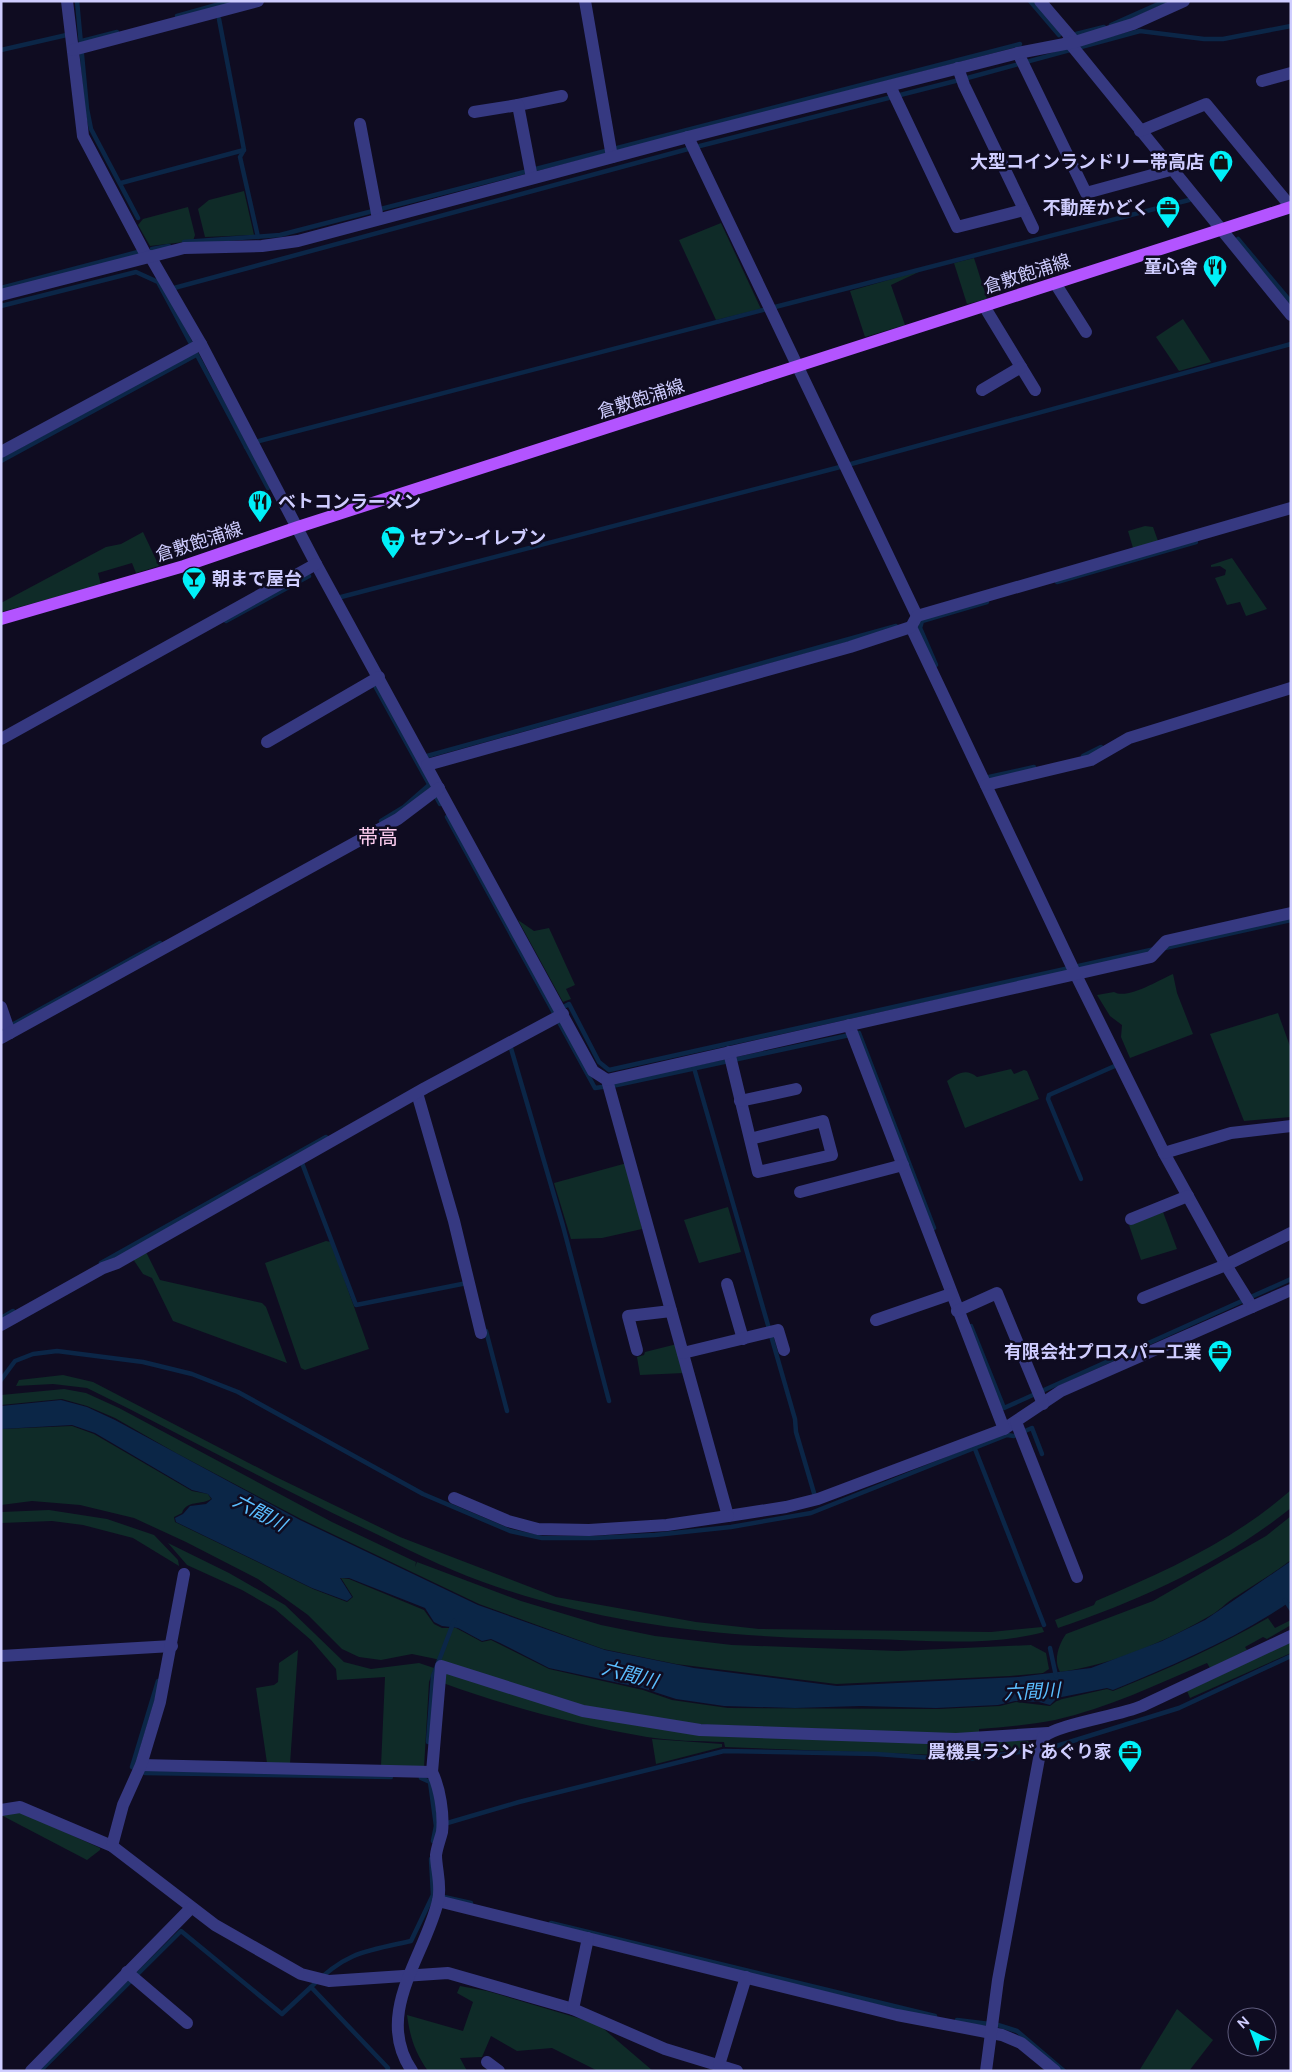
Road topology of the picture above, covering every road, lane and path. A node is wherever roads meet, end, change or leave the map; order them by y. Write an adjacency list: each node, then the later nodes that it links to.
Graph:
1 (67, 1): 7 (street)
2 (258, 1): 7 (street)
3 (585, 1): 20 (street)
4 (1040, 1): 8 (street)
5 (1184, 1): 6 (street)
6 (1157, 6): 8 (street)
7 (76, 43): 28 (street)
8 (1073, 46): 9 (street); 18 (street)
9 (1022, 60): 11 (street); 21 (street)
10 (1291, 73): 12 (street)
11 (961, 76): 13 (street); 24 (street)
12 (1262, 81)
13 (892, 93): 19 (street); 24 (street)
14 (562, 96): 15 (street)
15 (518, 105): 16 (street); 22 (street)
16 (474, 112)
17 (360, 124): 25 (street)
18 (1140, 131): 21 (street); 23 (street)
19 (691, 144): 20 (street); 35 (street)
20 (611, 151): 22 (street)
21 (1174, 169): 27 (street)
22 (531, 172): 25 (street)
23 (1291, 207): 27 (main road, 倉敷飽浦線)
24 (1024, 210): 26 (street)
25 (376, 213): 28 (street)
26 (1033, 228)
27 (1220, 230): 29 (main road, 倉敷飽浦線); 32 (street)
28 (149, 256): 30 (street); 34 (street)
29 (1054, 283): 31 (main road, 倉敷飽浦線); 33 (street)
30 (1, 295)
31 (984, 306): 35 (main road, 倉敷飽浦線); 36 (street)
32 (1291, 315)
33 (1086, 332)
34 (196, 346): 39 (street); 41 (street)
35 (798, 366): 41 (main road, 倉敷飽浦線); 44 (street)
36 (1021, 367): 37 (street); 38 (street)
37 (982, 390)
38 (1035, 390)
39 (1, 452)
40 (1291, 508): 44 (street)
41 (298, 527): 42 (street); 43 (main road, 倉敷飽浦線)
42 (312, 566): 45 (street); 47 (street)
43 (1, 619)
44 (914, 622): 49 (street); 50 (street)
45 (379, 677): 48 (street); 49 (street)
46 (1291, 688): 50 (street)
47 (1, 739)
48 (267, 742)
49 (427, 765): 51 (street)
50 (990, 784): 53 (street)
51 (436, 790): 55 (street); 56 (street)
52 (1291, 913): 53 (street)
53 (1073, 969): 57 (street); 65 (street)
54 (1, 1008): 56 (street)
55 (558, 1013): 59 (street); 61 (street)
56 (7, 1031)
57 (851, 1031): 58 (street); 66 (street)
58 (731, 1058): 59 (street); 62 (street)
59 (608, 1084): 78 (street)
60 (796, 1089): 62 (street)
61 (417, 1093): 80 (street); 81 (street)
62 (740, 1101): 64 (street)
63 (1291, 1126): 65 (street)
64 (750, 1139): 64 (street)
65 (1164, 1153): 68 (street)
66 (903, 1164): 67 (street); 74 (street)
67 (800, 1192)
68 (1188, 1196): 69 (street); 71 (street)
69 (1131, 1219)
70 (1291, 1233): 71 (street)
71 (1226, 1265): 75 (street); 76 (street)
72 (727, 1284): 82 (street)
73 (1291, 1290): 76 (street)
74 (950, 1294): 77 (street); 79 (street)
75 (1143, 1298)
76 (1248, 1300): 86 (street)
77 (962, 1309): 86 (street); 88 (street)
78 (671, 1311): 83 (street); 85 (street)
79 (876, 1320)
80 (1, 1325)
81 (481, 1334)
82 (743, 1339): 84 (street); 85 (street)
83 (636, 1350)
84 (784, 1350)
85 (683, 1353): 90 (street)
86 (1040, 1396): 87 (street)
87 (1016, 1422): 88 (street); 92 (street)
88 (1004, 1428): 90 (street)
89 (454, 1498): 90 (street)
90 (728, 1516)
91 (184, 1574): 94 (street)
92 (1077, 1577)
93 (1291, 1636): 96 (street)
94 (172, 1646): 95 (street); 97 (street)
95 (1, 1656)
96 (1044, 1743): 98 (street); 109 (street)
97 (139, 1768): 98 (street); 100 (street)
98 (428, 1772): 101 (street)
99 (1, 1810): 100 (street)
100 (112, 1846): 102 (street)
101 (439, 1897): 103 (street); 104 (street)
102 (191, 1908): 104 (street); 105 (street)
103 (588, 1938): 106 (street); 107 (street)
104 (408, 1975): 107 (street); 112 (street)
105 (131, 1976): 108 (street); 113 (street)
106 (746, 1977): 109 (street); 111 (street)
107 (573, 2010): 111 (street)
108 (187, 2023)
109 (991, 2027): 116 (street); 117 (street)
110 (487, 2062): 114 (street)
111 (719, 2065): 115 (street)
112 (406, 2068)
113 (35, 2070)
114 (499, 2071)
115 (737, 2071)
116 (986, 2071)
117 (1055, 2071)

